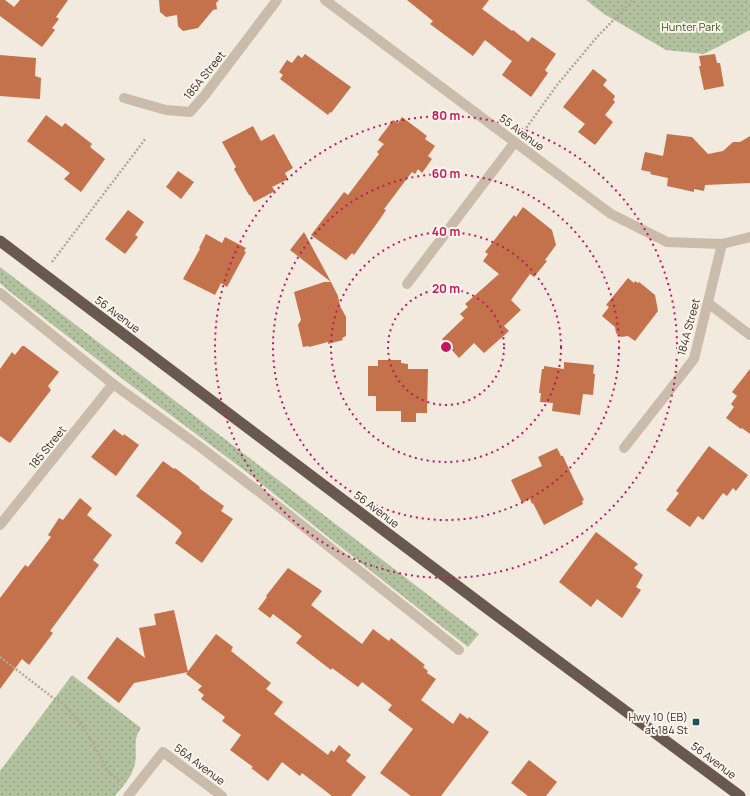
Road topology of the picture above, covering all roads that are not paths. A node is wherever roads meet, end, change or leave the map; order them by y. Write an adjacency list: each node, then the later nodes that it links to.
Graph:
1 (277, 0): 3 (street, 185A Street)
2 (325, 0): 4 (street, 55 Avenue)
3 (124, 98)
4 (516, 142): 7 (street, 55 Avenue); 8 (street)
5 (750, 238): 7 (street)
6 (0, 241): 18 (highway, 56 Avenue)
7 (722, 244): 10 (street, 184A Street)
8 (407, 284)
9 (0, 293): 12 (street)
10 (708, 303): 11 (street); 13 (street, 184A Street)
11 (750, 335)
12 (113, 384): 14 (street, 185 Street); 15 (street)
13 (624, 448)
14 (0, 525)
15 (459, 650)
16 (128, 796): 17 (street, 56A Avenue)
17 (222, 796)
18 (740, 796)

